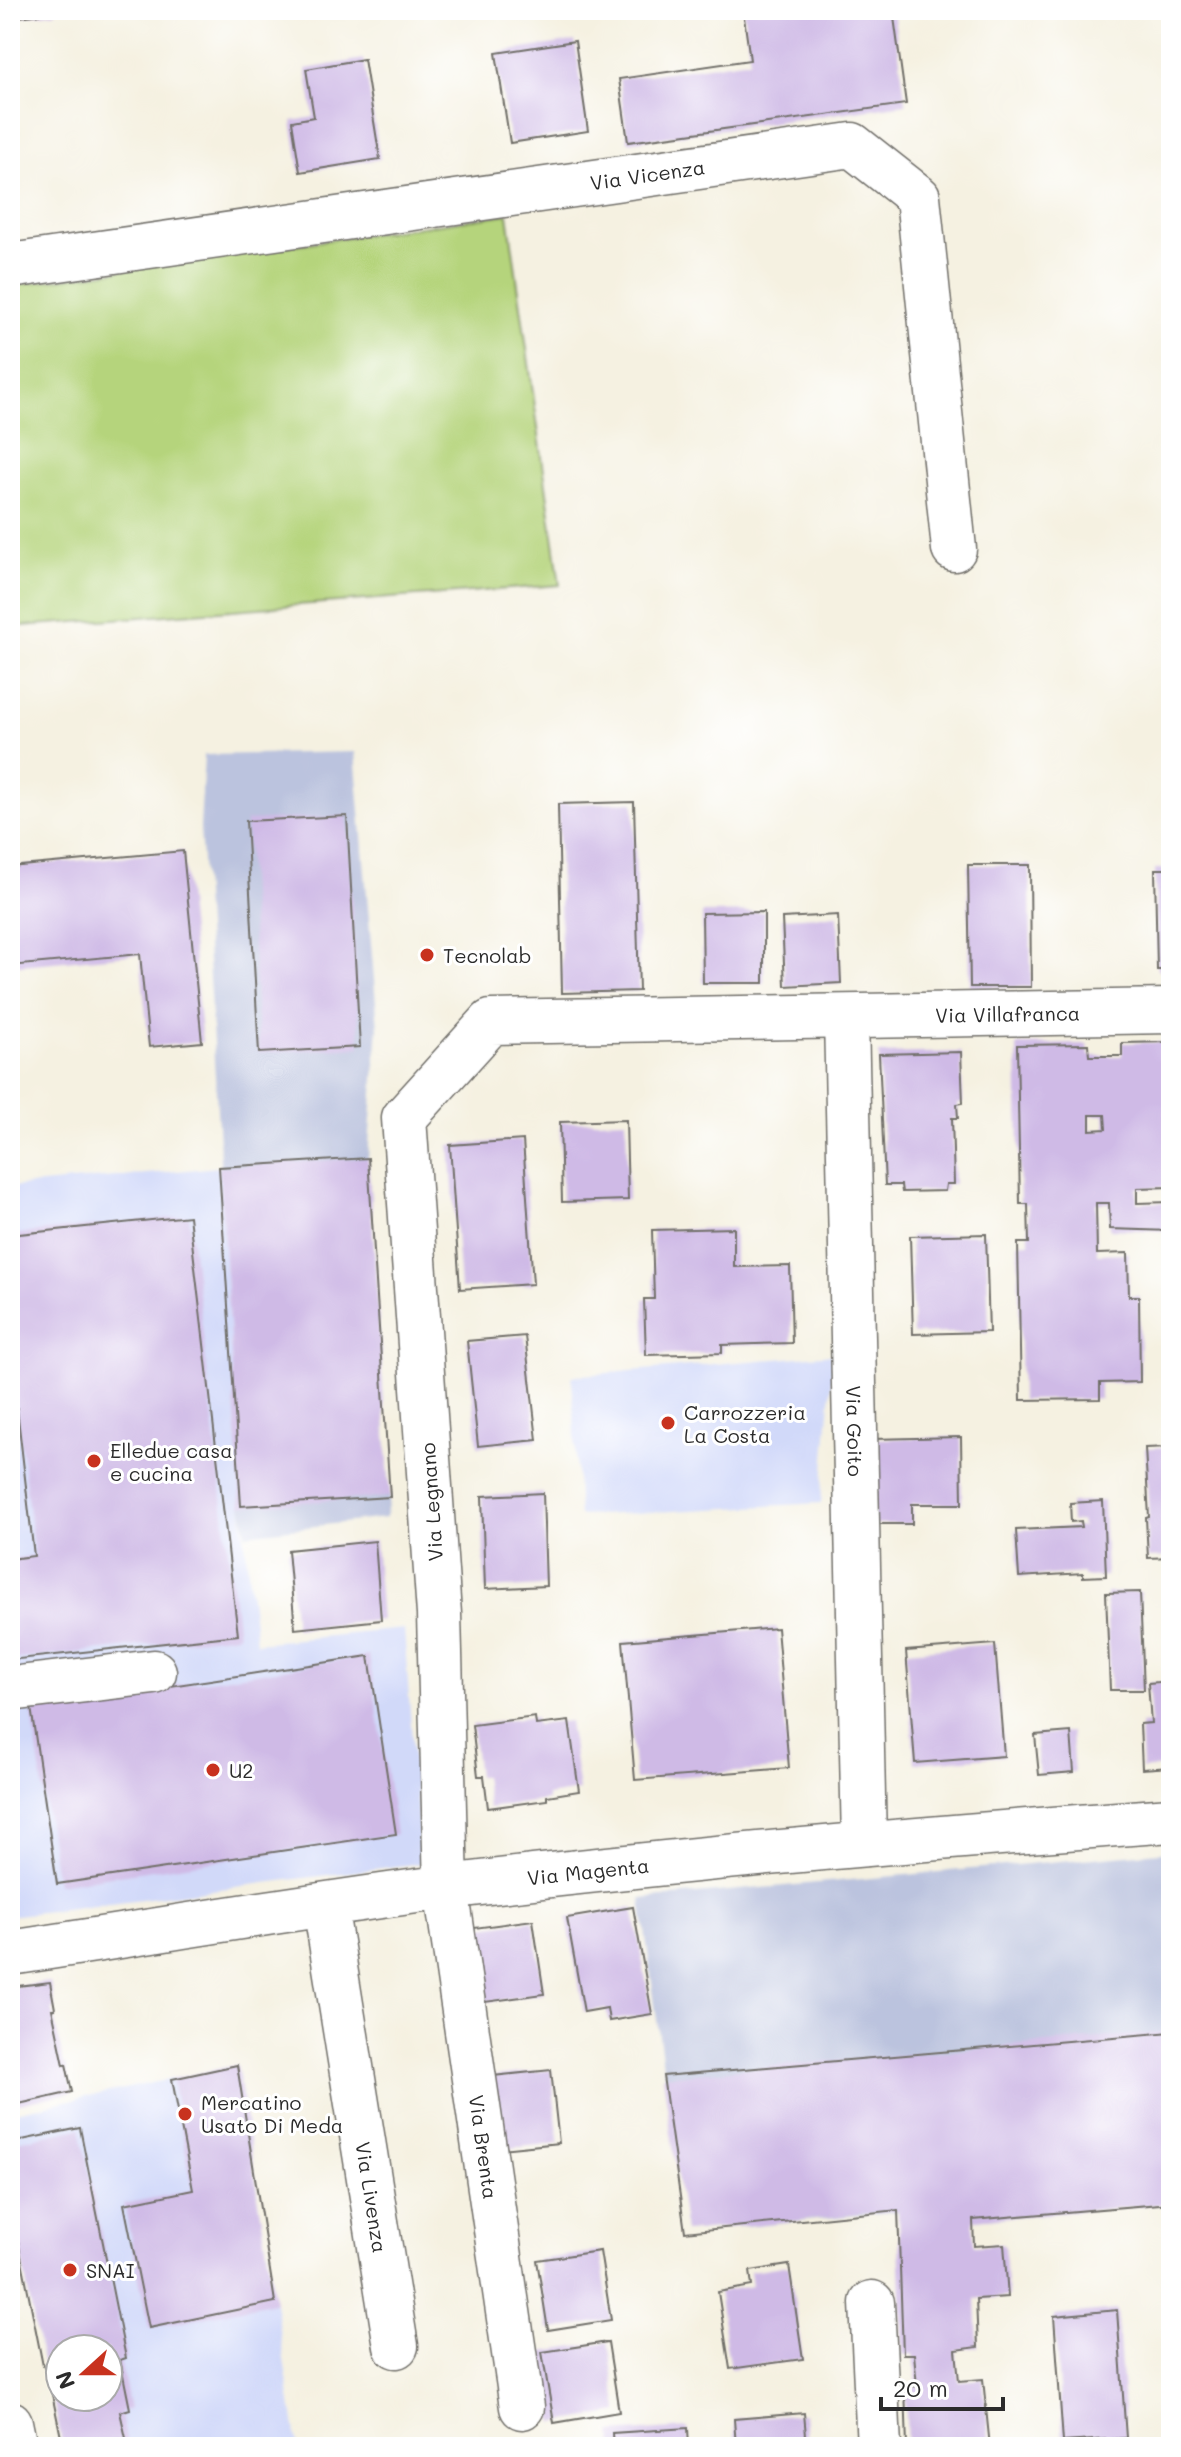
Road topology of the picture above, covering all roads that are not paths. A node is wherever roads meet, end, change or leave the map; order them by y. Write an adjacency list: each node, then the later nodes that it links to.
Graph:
1 (10, 266): 2 (street, Via Vicenza)
2 (954, 549)
3 (1171, 1011): 4 (street, Via Villafranca)
4 (846, 1017): 5 (street, Via Villafranca); 9 (street, Via Goito)
5 (404, 1118): 10 (street, Via Legnano)
6 (154, 1672): 7 (street)
7 (10, 1689)
8 (1171, 1820): 9 (street, Via Magenta)
9 (864, 1843): 10 (street, Via Magenta)
10 (446, 1888): 11 (street, Via Magenta); 15 (street, Via Brenta)
11 (325, 1905): 12 (street, Via Magenta); 14 (street, Via Livenza)
12 (10, 1953)
13 (872, 2303): 18 (street)
14 (396, 2346)
15 (522, 2407)
16 (10, 2423): 17 (street)
17 (15, 2447)
18 (879, 2447)

